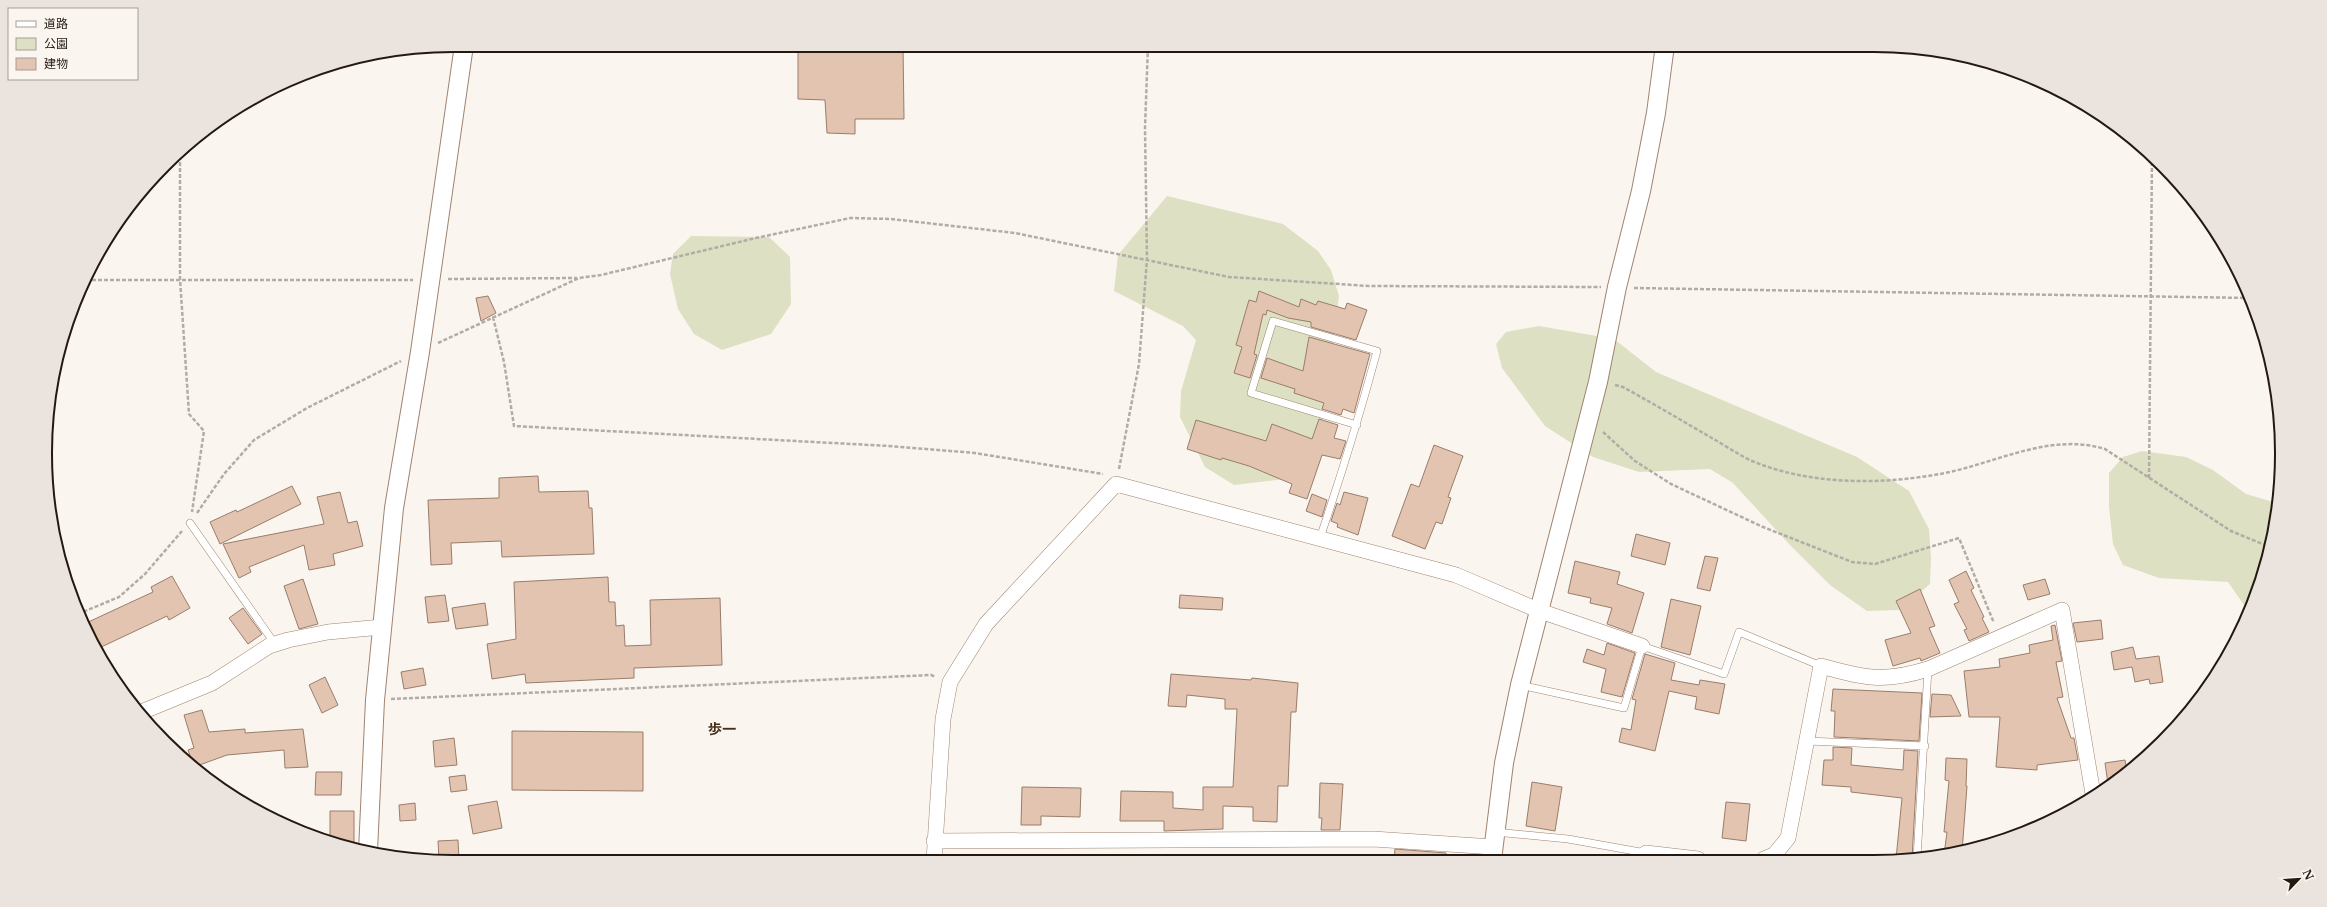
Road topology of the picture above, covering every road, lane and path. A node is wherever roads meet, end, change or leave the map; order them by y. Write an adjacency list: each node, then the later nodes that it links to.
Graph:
1 (463, 52): 10 (street)
2 (1148, 52): 6 (path)
3 (1664, 52): 11 (street)
4 (180, 161): 8 (path)
5 (2152, 165): 12 (path)
6 (1147, 259): 7 (path); 11 (path); 20 (path)
7 (579, 278): 10 (path); 14 (path)
8 (180, 279): 9 (path); 10 (path); 21 (path)
9 (91, 280)
10 (430, 280): 15 (street)
11 (1617, 288): 12 (path); 16 (street)
12 (2151, 297): 13 (path); 19 (path)
13 (2243, 298)
14 (493, 317): 15 (path); 20 (path)
15 (420, 352): 21 (path); 26 (street)
16 (1598, 382): 17 (street); 19 (path)
17 (1589, 420): 25 (street); 27 (path)
18 (1357, 425): 18 (lane); 22 (lane)
19 (2149, 478): 23 (path)
20 (1117, 480): 22 (street); 32 (street)
21 (190, 523): 24 (path); 28 (lane)
22 (1320, 538): 25 (street)
23 (2264, 545)
24 (85, 611)
25 (1540, 611): 29 (street); 33 (street)
26 (382, 627): 28 (street); 34 (street)
27 (2000, 637): 31 (street); 38 (street)
28 (274, 644): 35 (street)
29 (1642, 646): 30 (lane); 33 (lane)
30 (1821, 666): 31 (street); 36 (street)
31 (1928, 669): 37 (lane)
32 (950, 682): 34 (path); 39 (street)
33 (1520, 685): 41 (street)
34 (375, 700): 40 (street)
35 (146, 711)
36 (1806, 740): 37 (lane); 46 (street)
37 (1925, 746): 43 (lane)
38 (2092, 790)
39 (934, 841): 41 (street); 44 (street)
40 (368, 845)
41 (1493, 846): 42 (lane)
42 (1646, 853): 45 (street)
43 (1917, 853)
44 (934, 855)
45 (1663, 855)
46 (1774, 855)

